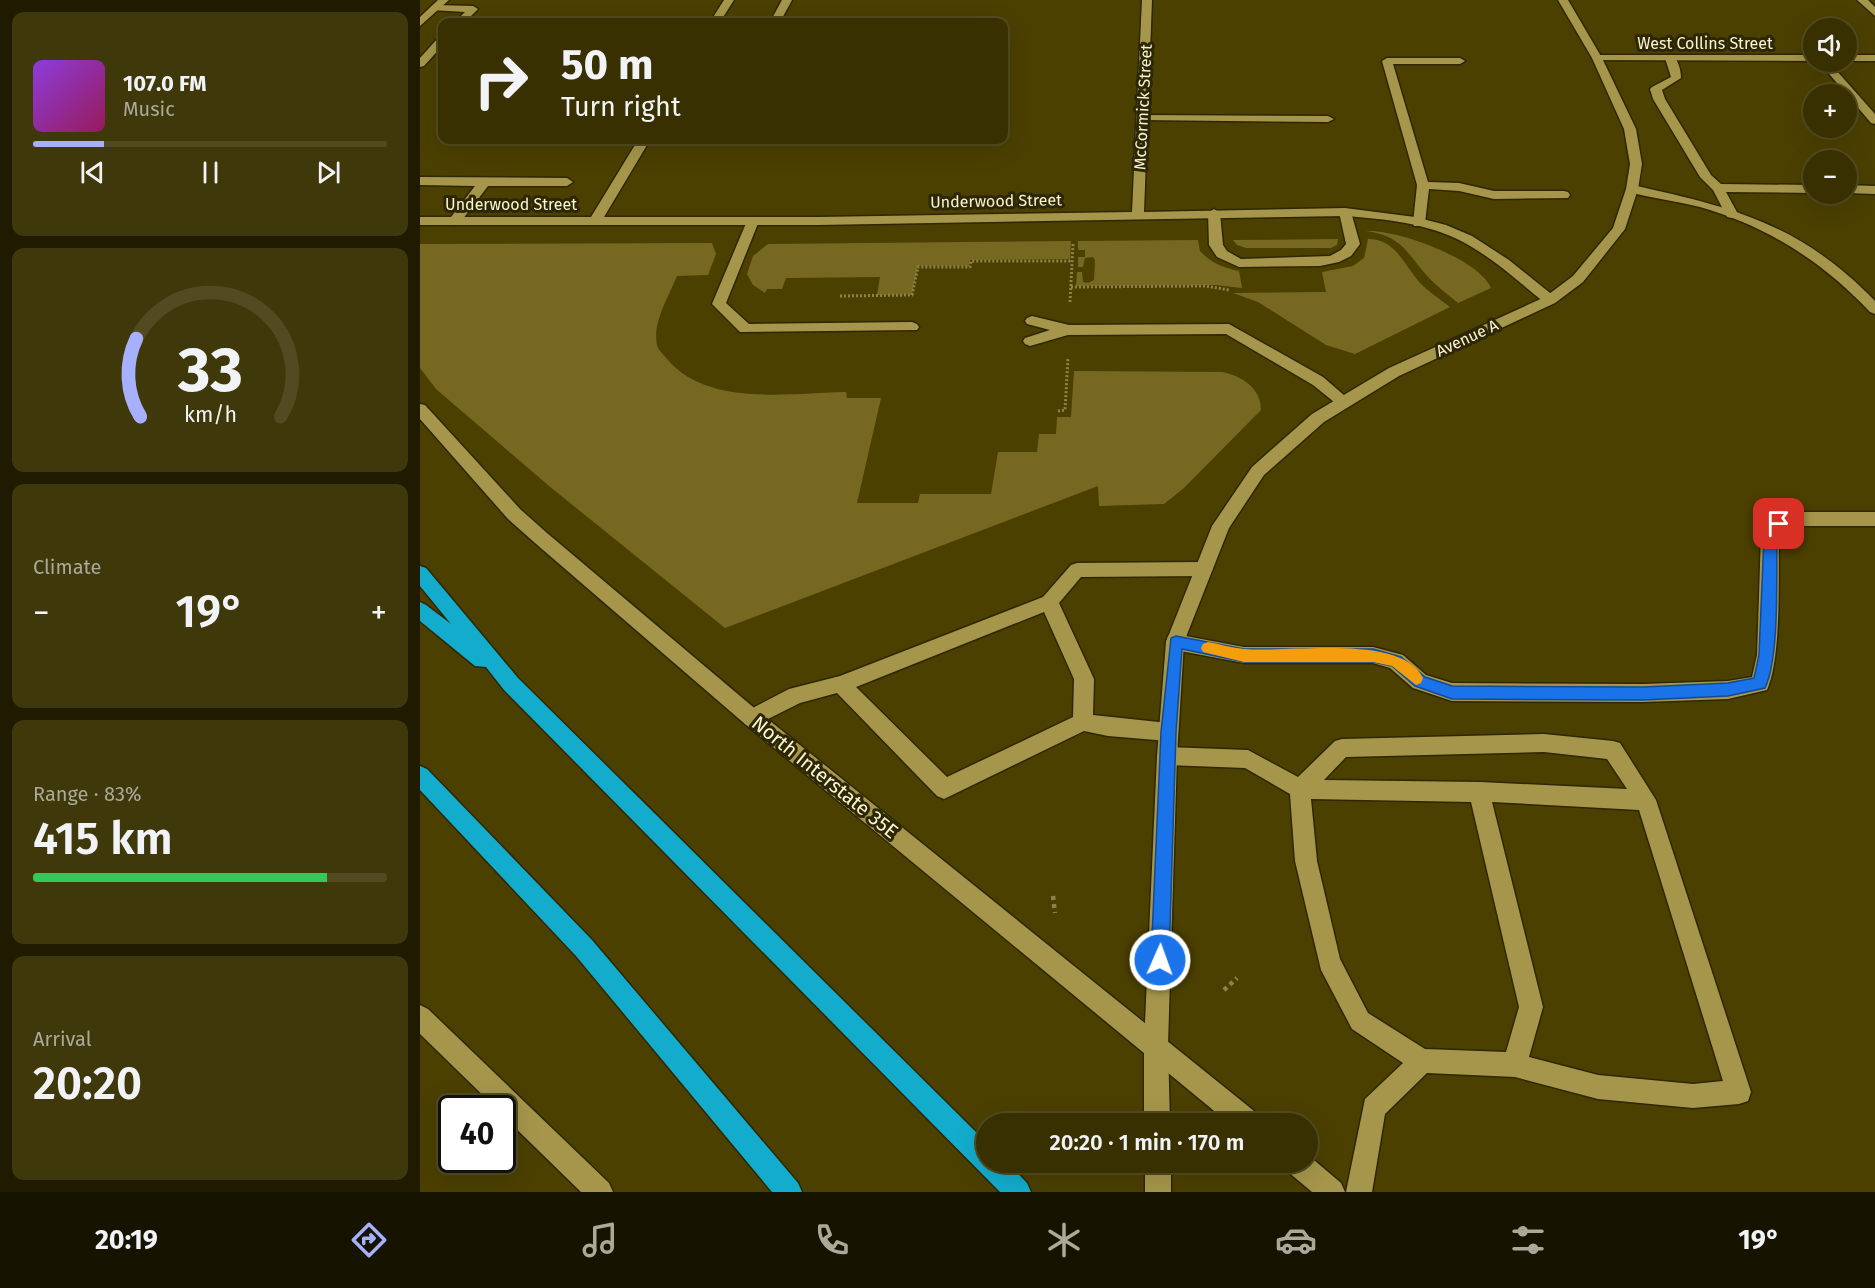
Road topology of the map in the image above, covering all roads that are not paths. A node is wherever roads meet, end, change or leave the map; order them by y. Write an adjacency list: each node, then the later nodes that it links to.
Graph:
1 (444, 0): 7 (street)
2 (729, 0): 10 (street)
3 (788, 0): 11 (street)
4 (1147, 0): 22 (street, McCormick Street)
5 (1563, 0): 14 (street, Avenue A)
6 (1862, 0): 8 (street)
7 (435, 8): 9 (street); 12 (street)
8 (1875, 13)
9 (464, 18)
10 (718, 18)
11 (777, 18)
12 (420, 23)
13 (438, 41): 20 (street)
14 (1597, 58): 15 (street, West Collins Street); 31 (street, Avenue A)
15 (1670, 58): 16 (street, West Collins Street); 30 (street)
16 (1803, 58)
17 (1857, 58): 18 (street)
18 (1875, 58)
19 (1460, 61): 29 (street)
20 (420, 64)
21 (1833, 72): 24 (street)
22 (1143, 118): 23 (street); 38 (street, McCormick Street)
23 (1328, 119)
24 (1875, 121)
25 (642, 144): 42 (street)
26 (420, 181): 27 (street)
27 (484, 182): 28 (street); 41 (street)
28 (567, 182)
29 (1423, 185): 35 (street); 44 (street)
30 (1718, 188): 32 (street); 39 (street)
31 (1632, 189): 39 (street); 45 (street, Avenue A)
32 (1803, 189)
33 (1857, 189): 34 (street)
34 (1875, 190)
35 (1564, 195)
36 (1345, 212): 37 (street, Underwood Street); 37 (street); 44 (street, Underwood Street)
37 (1214, 213): 38 (street, Underwood Street)
38 (1138, 214): 43 (street, Underwood Street)
39 (1732, 214): 46 (street)
40 (420, 221): 41 (street, Underwood Street)
41 (454, 221): 42 (street, Underwood Street)
42 (595, 221): 43 (street, Underwood Street)
43 (753, 221): 48 (street)
44 (1419, 223): 45 (street, Underwood Street)
45 (1550, 300): 51 (street, Avenue A)
46 (1875, 309)
47 (1032, 321): 49 (street)
48 (912, 327)
49 (1069, 330): 50 (street); 51 (street)
50 (1030, 341)
51 (1344, 402): 54 (street, Avenue A)
52 (420, 409): 61 (street, North Interstate 35E)
53 (1875, 519): 58 (street)
54 (1204, 569): 56 (street); 58 (street, Avenue A)
55 (420, 573): 59 (highway)
56 (1049, 602): 60 (street); 62 (street)
57 (420, 610): 59 (highway)
58 (1176, 642): 63 (street)
59 (512, 684): 75 (highway)
60 (841, 684): 61 (street); 62 (street)
61 (752, 718): 70 (street, North Interstate 35E)
62 (1083, 722): 63 (street)
63 (1168, 732): 64 (street)
64 (1167, 756): 66 (street); 70 (street)
65 (420, 776): 80 (highway)
66 (1300, 789): 67 (street); 68 (street); 71 (street)
67 (1480, 792): 68 (street); 72 (street)
68 (1646, 800): 72 (street)
69 (420, 1017): 79 (street)
70 (1156, 1045): 73 (street); 74 (street, North Interstate 35E)
71 (1422, 1061): 72 (street); 84 (street)
72 (1515, 1065)
73 (1157, 1113)
74 (1237, 1113)
75 (976, 1150)
76 (999, 1173): 81 (highway)
77 (1158, 1173): 82 (street)
78 (1309, 1173): 83 (street)
79 (600, 1192)
80 (789, 1192)
81 (1018, 1192)
82 (1158, 1192)
83 (1332, 1192)
84 (1359, 1192)

